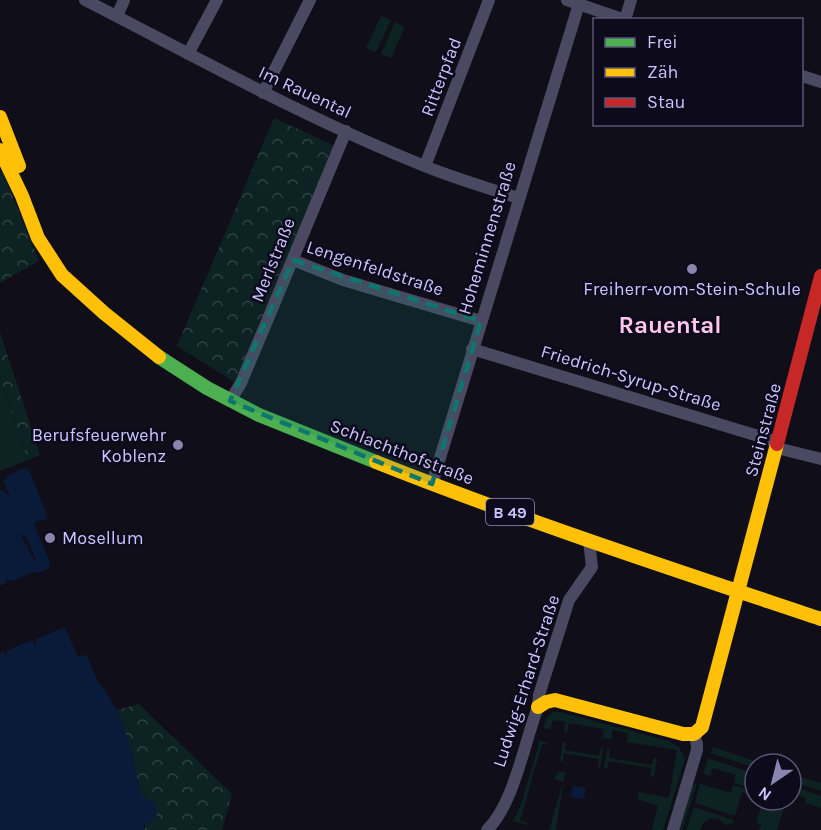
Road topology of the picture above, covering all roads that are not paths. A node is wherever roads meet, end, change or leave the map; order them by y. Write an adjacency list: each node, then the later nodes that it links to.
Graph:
1 (85, 0): 8 (street, Im Rauental)
2 (124, 0): 8 (street)
3 (217, 0): 11 (street)
4 (310, 0): 14 (street)
5 (489, 0): 18 (street, Ritterpfad)
6 (631, 0): 10 (street)
7 (573, 2): 9 (street); 19 (street, Hoheminnenstraße)
8 (117, 16): 11 (street, Im Rauental)
9 (619, 18)
10 (626, 18)
11 (188, 54): 14 (street, Im Rauental)
12 (803, 77): 13 (street)
13 (821, 82)
14 (263, 93): 16 (street, Im Rauental)
15 (0, 117): 20 (main road, Schlachthofstraße / B 49)
16 (346, 131): 18 (street, Im Rauental); 21 (street, Merlstraße)
17 (0, 150): 20 (main road, Schlachthofstraße / B 49)
18 (425, 166): 19 (street, Im Rauental)
19 (518, 198): 23 (street, Hoheminnenstraße)
20 (49, 254): 25 (main road, Schlachthofstraße / B 49)
21 (293, 260): 23 (street, Lengenfeldstraße); 25 (street, Merlstraße)
22 (821, 276): 26 (main road, Steinstraße)
23 (481, 321): 24 (street, Hoheminnenstraße)
24 (472, 349): 26 (street, Friedrich-Syrup-Straße); 28 (street, Hoheminnenstraße)
25 (231, 401): 28 (main road, Schlachthofstraße / B 49)
26 (778, 445): 27 (street, Friedrich-Syrup-Straße); 30 (main road, Steinstraße)
27 (821, 459)
28 (432, 484): 29 (main road, Schlachthofstraße / B 49)
29 (589, 541): 30 (main road, Schlachthofstraße / B 49); 32 (street, Ludwig-Erhard-Straße)
30 (738, 592): 31 (main road, Schlachthofstraße / B 49); 33 (main road, Steinstraße)
31 (821, 619)
32 (538, 707): 33 (main road); 34 (street, Ludwig-Erhard-Straße)
33 (694, 734): 35 (street)
34 (487, 830)
35 (673, 830)

